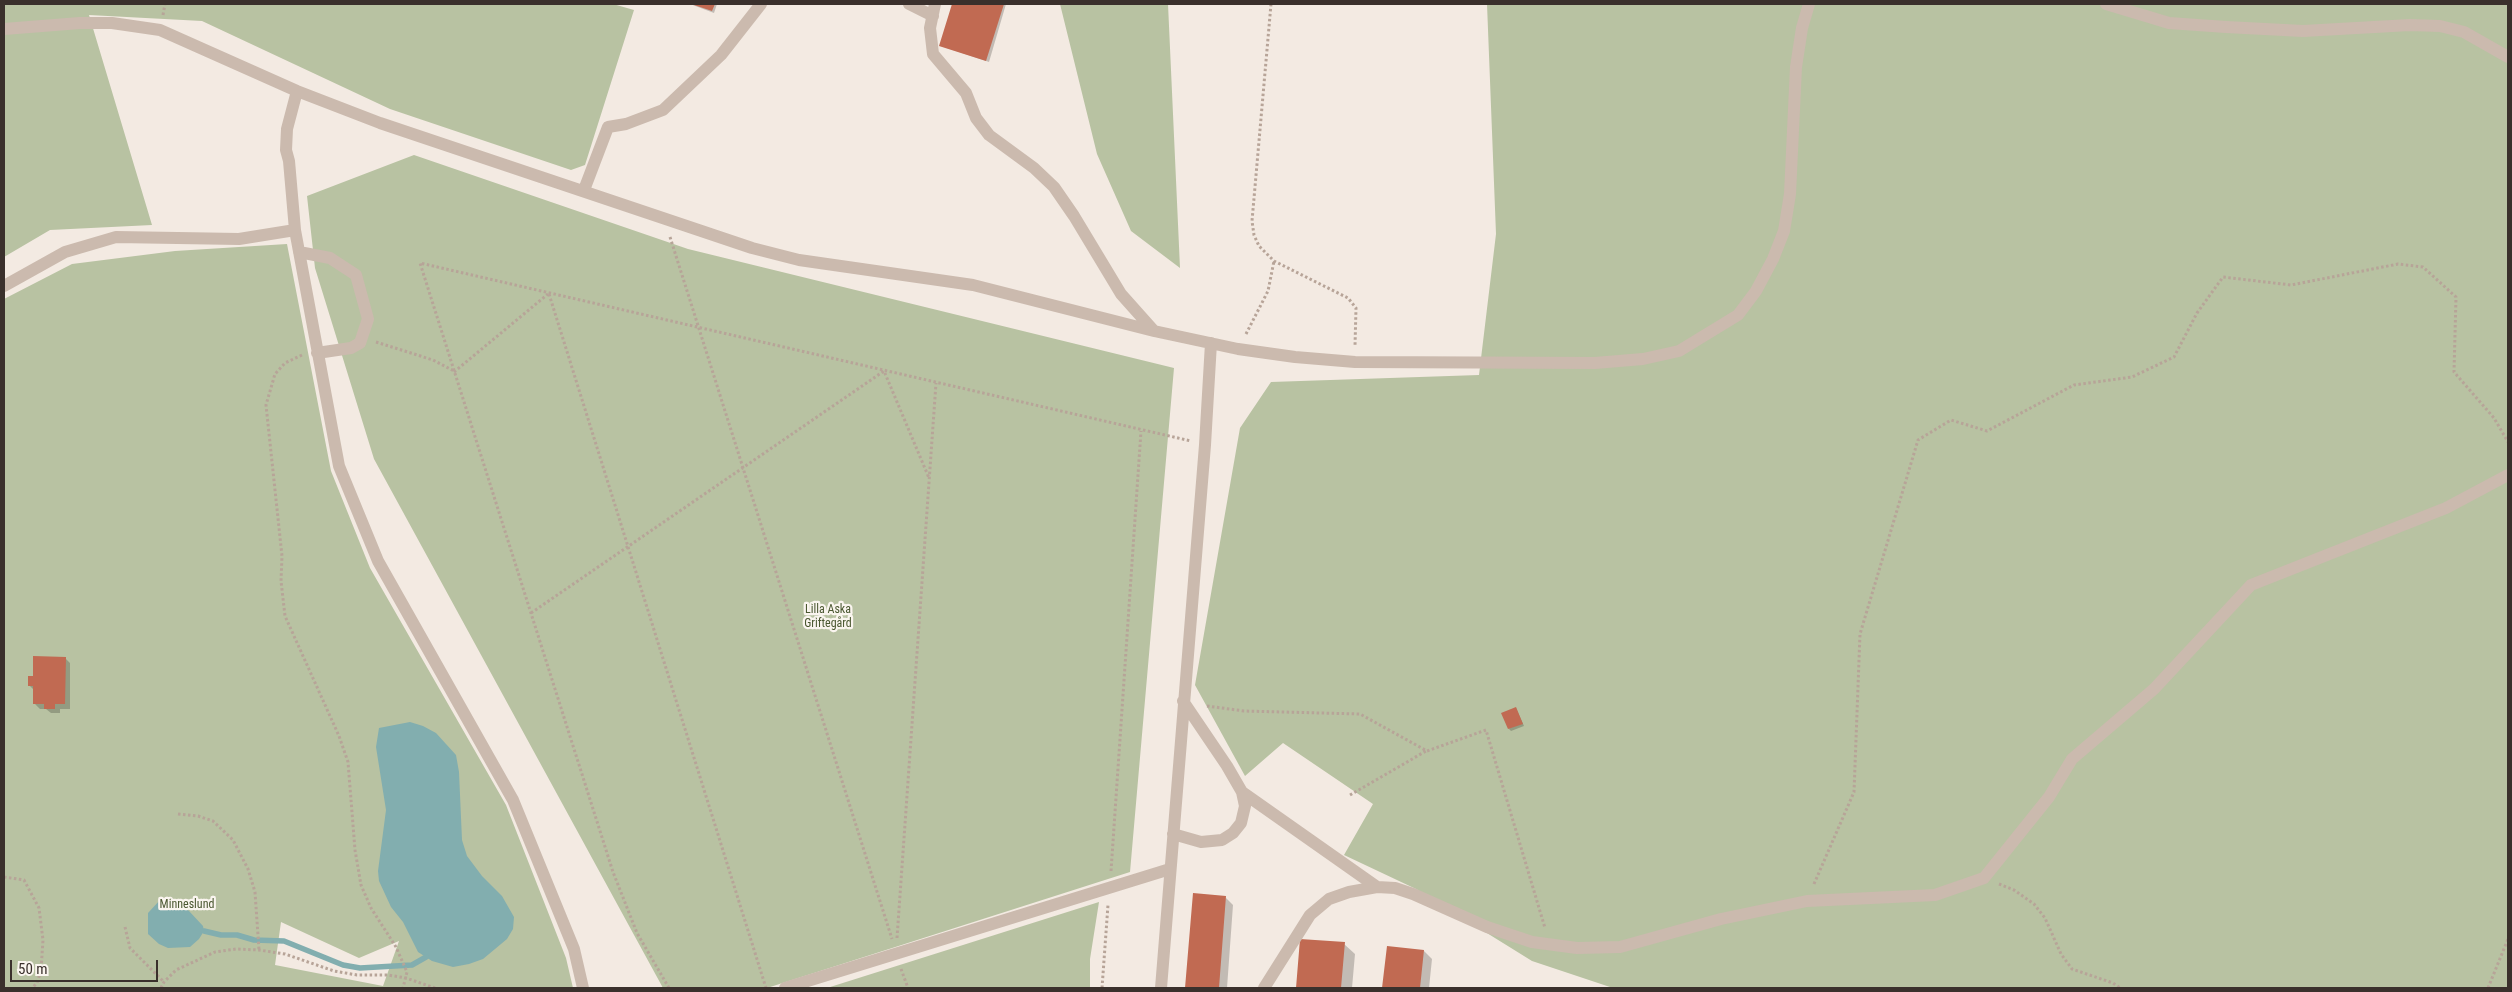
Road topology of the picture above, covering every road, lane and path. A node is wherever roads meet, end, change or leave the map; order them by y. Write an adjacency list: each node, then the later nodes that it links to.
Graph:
1 (761, 4): 10 (street)
2 (909, 4): 6 (street)
3 (1271, 4): 14 (path)
4 (1809, 4): 23 (street)
5 (2106, 4): 8 (street)
6 (934, 10): 18 (street)
7 (4, 29): 9 (street)
8 (2508, 57)
9 (297, 92): 10 (street); 12 (street)
10 (584, 190): 11 (street)
11 (664, 218): 17 (path); 18 (street)
12 (295, 230): 13 (street); 15 (street)
13 (299, 252): 19 (street); 22 (street)
14 (1274, 261): 21 (path); 23 (path)
15 (4, 286)
16 (549, 293): 17 (path); 25 (path); 25 (path); 33 (path)
17 (698, 328): 24 (path); 30 (path)
18 (1154, 330): 20 (street)
19 (360, 343): 22 (street); 25 (path)
20 (1210, 343): 21 (street); 29 (street)
21 (1238, 349): 23 (street)
22 (317, 354): 52 (path); 58 (street)
23 (1355, 362)
24 (884, 371): 26 (path); 30 (path); 32 (path)
25 (454, 372): 34 (path)
26 (936, 383): 27 (path); 32 (path)
27 (1141, 431): 29 (path); 45 (path)
28 (2508, 442): 46 (path)
29 (1205, 445): 35 (street)
30 (743, 468): 33 (path); 51 (path)
31 (2508, 475): 43 (street)
32 (930, 478): 51 (path)
33 (628, 547): 34 (path); 60 (path)
34 (531, 614): 59 (path)
35 (1183, 695): 36 (path); 37 (street); 40 (street)
36 (1427, 751): 38 (path); 49 (path)
37 (1242, 792): 40 (street); 44 (street)
38 (1350, 795)
39 (178, 814): 50 (path)
40 (1173, 834): 41 (street)
41 (1170, 869): 45 (street); 64 (street)
42 (4, 877): 54 (path)
43 (1984, 878): 46 (street); 66 (path)
44 (1377, 887): 49 (street); 65 (street)
45 (1110, 888): 51 (street); 63 (path)
46 (1807, 901): 49 (street)
47 (125, 927): 53 (path)
48 (2508, 940): 67 (path)
49 (1550, 945)
50 (259, 950): 52 (path); 53 (path)
51 (896, 954): 61 (street); 62 (path)
52 (406, 978): 56 (path); 57 (path)
53 (164, 982): 55 (path)
54 (32, 988)
55 (161, 988)
56 (402, 988)
57 (436, 988)
58 (583, 988)
59 (669, 988)
60 (766, 988)
61 (784, 988)
62 (908, 988)
63 (1102, 988)
64 (1161, 988)
65 (1264, 988)
66 (2120, 988)
67 (2488, 988)

